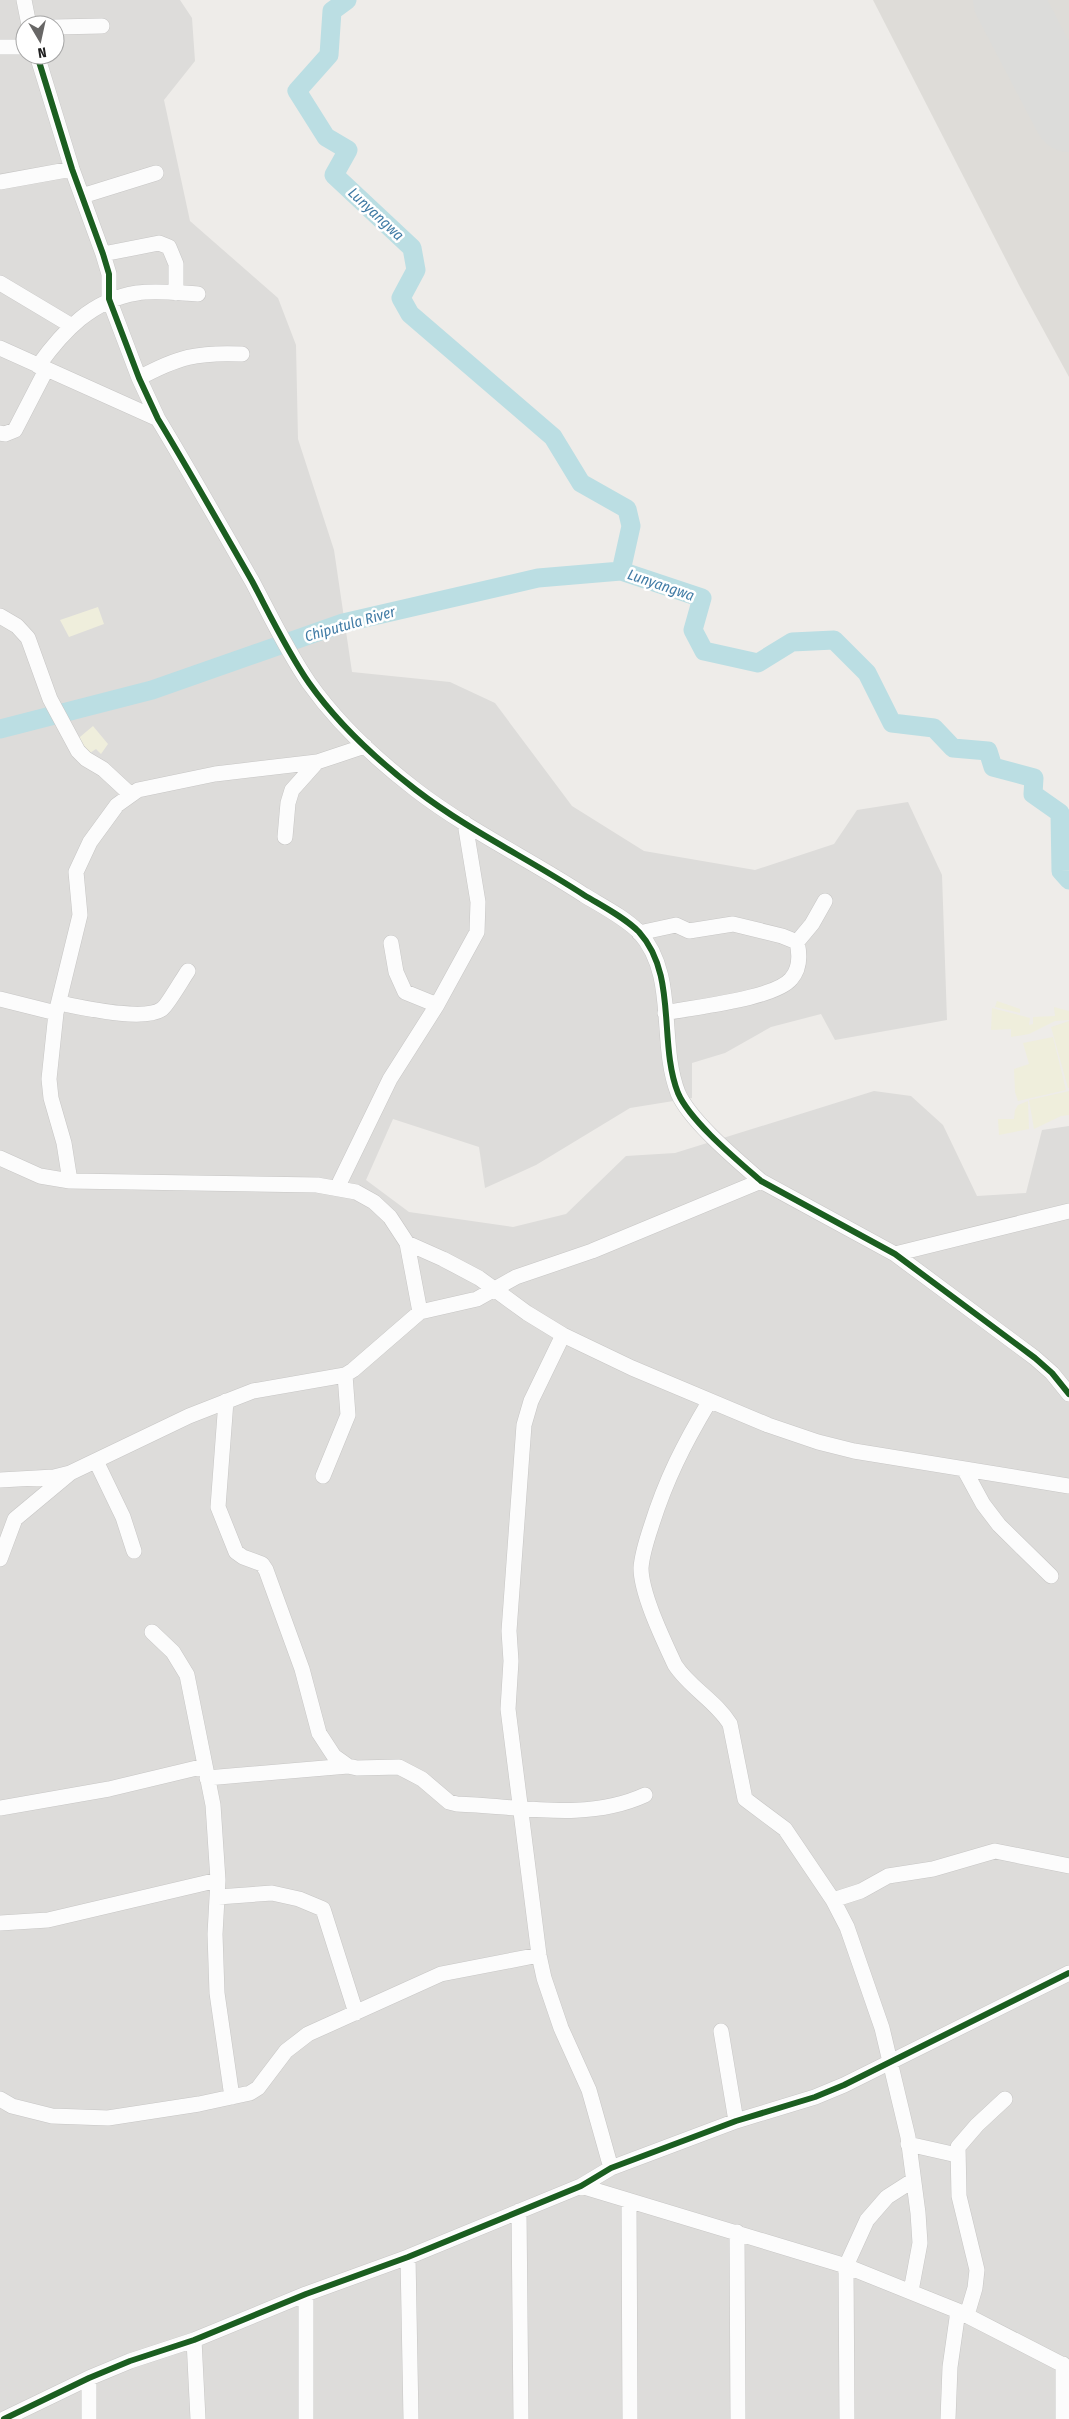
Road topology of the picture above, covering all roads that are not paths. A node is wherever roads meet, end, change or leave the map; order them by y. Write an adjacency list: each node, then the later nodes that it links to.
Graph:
1 (24, 0): 2 (street)
2 (27, 15)
3 (102, 26): 4 (street)
4 (65, 27)
5 (0, 47): 6 (street)
6 (15, 47)
7 (40, 65): 8 (street)
8 (72, 169): 10 (street); 11 (street)
9 (156, 173): 11 (street)
10 (0, 182)
11 (82, 196): 12 (street)
12 (104, 254): 14 (street); 16 (street)
13 (0, 283): 17 (street)
14 (176, 293): 15 (street); 16 (street)
15 (198, 294)
16 (109, 300): 17 (street); 21 (street)
17 (72, 326): 20 (street)
18 (0, 348): 20 (street)
19 (242, 354): 21 (street)
20 (42, 368): 22 (street); 23 (street)
21 (139, 378): 22 (street)
22 (158, 419): 25 (street)
23 (0, 433)
24 (0, 616): 27 (street)
25 (364, 746): 26 (street); 28 (street)
26 (318, 762): 27 (street); 29 (street)
27 (130, 794): 37 (street)
28 (465, 823): 31 (street); 36 (street)
29 (285, 837)
30 (825, 901): 32 (street)
31 (639, 932): 32 (street); 38 (street)
32 (797, 942): 38 (street)
33 (391, 943): 36 (street)
34 (188, 971): 37 (street)
35 (0, 999): 37 (street)
36 (436, 1005): 42 (street)
37 (57, 1008): 40 (street)
38 (665, 1013): 41 (street)
39 (0, 1158): 40 (street)
40 (70, 1181): 42 (street)
41 (761, 1181): 45 (street); 46 (street)
42 (337, 1188): 44 (street)
43 (1069, 1211): 45 (street)
44 (406, 1243): 46 (street); 47 (street)
45 (895, 1254): 50 (street)
46 (495, 1288): 47 (street); 48 (street)
47 (420, 1312): 49 (street)
48 (563, 1335): 52 (street); 67 (street)
49 (345, 1375): 51 (street); 56 (street)
50 (1069, 1394)
51 (226, 1402): 53 (street); 63 (street)
52 (709, 1402): 54 (street); 71 (street)
53 (96, 1461): 55 (street); 59 (street)
54 (964, 1469): 58 (street); 61 (street)
55 (70, 1473): 57 (street); 60 (street)
56 (323, 1476)
57 (0, 1480)
58 (1069, 1486)
59 (134, 1551)
60 (0, 1559)
61 (1051, 1576)
62 (152, 1632): 64 (street)
63 (348, 1766): 64 (street); 67 (street)
64 (206, 1772): 66 (street); 69 (street)
65 (646, 1795): 67 (street)
66 (0, 1808)
67 (521, 1808): 73 (street)
68 (1069, 1866): 71 (street)
69 (218, 1880): 70 (street); 72 (street)
70 (218, 1897): 75 (street); 78 (street)
71 (833, 1900): 77 (street)
72 (0, 1922)
73 (539, 1955): 75 (street); 84 (street)
74 (1069, 1973): 77 (street)
75 (356, 2013): 78 (street)
76 (721, 2031): 81 (street)
77 (891, 2062): 81 (street); 82 (street)
78 (232, 2097): 79 (street)
79 (0, 2099)
80 (1005, 2099): 83 (street)
81 (736, 2121): 84 (street)
82 (908, 2144): 83 (street); 85 (street)
83 (957, 2155): 94 (street)
84 (611, 2168): 86 (street)
85 (912, 2181): 91 (street); 92 (street)
86 (581, 2186): 87 (street); 88 (street)
87 (629, 2201): 89 (street); 104 (street)
88 (519, 2211): 90 (street); 103 (street)
89 (737, 2232): 91 (street); 105 (street)
90 (408, 2257): 93 (street); 102 (street)
91 (846, 2266): 92 (street); 106 (street)
92 (911, 2291): 94 (street)
93 (306, 2294): 95 (street); 101 (street)
94 (963, 2313): 96 (street); 107 (street)
95 (194, 2340): 97 (street); 100 (street)
96 (1066, 2366): 108 (street)
97 (89, 2378): 98 (street); 99 (street)
98 (4, 2419)
99 (89, 2419)
100 (198, 2419)
101 (306, 2419)
102 (411, 2419)
103 (521, 2419)
104 (630, 2419)
105 (738, 2419)
106 (847, 2419)
107 (948, 2419)
108 (1063, 2419)

